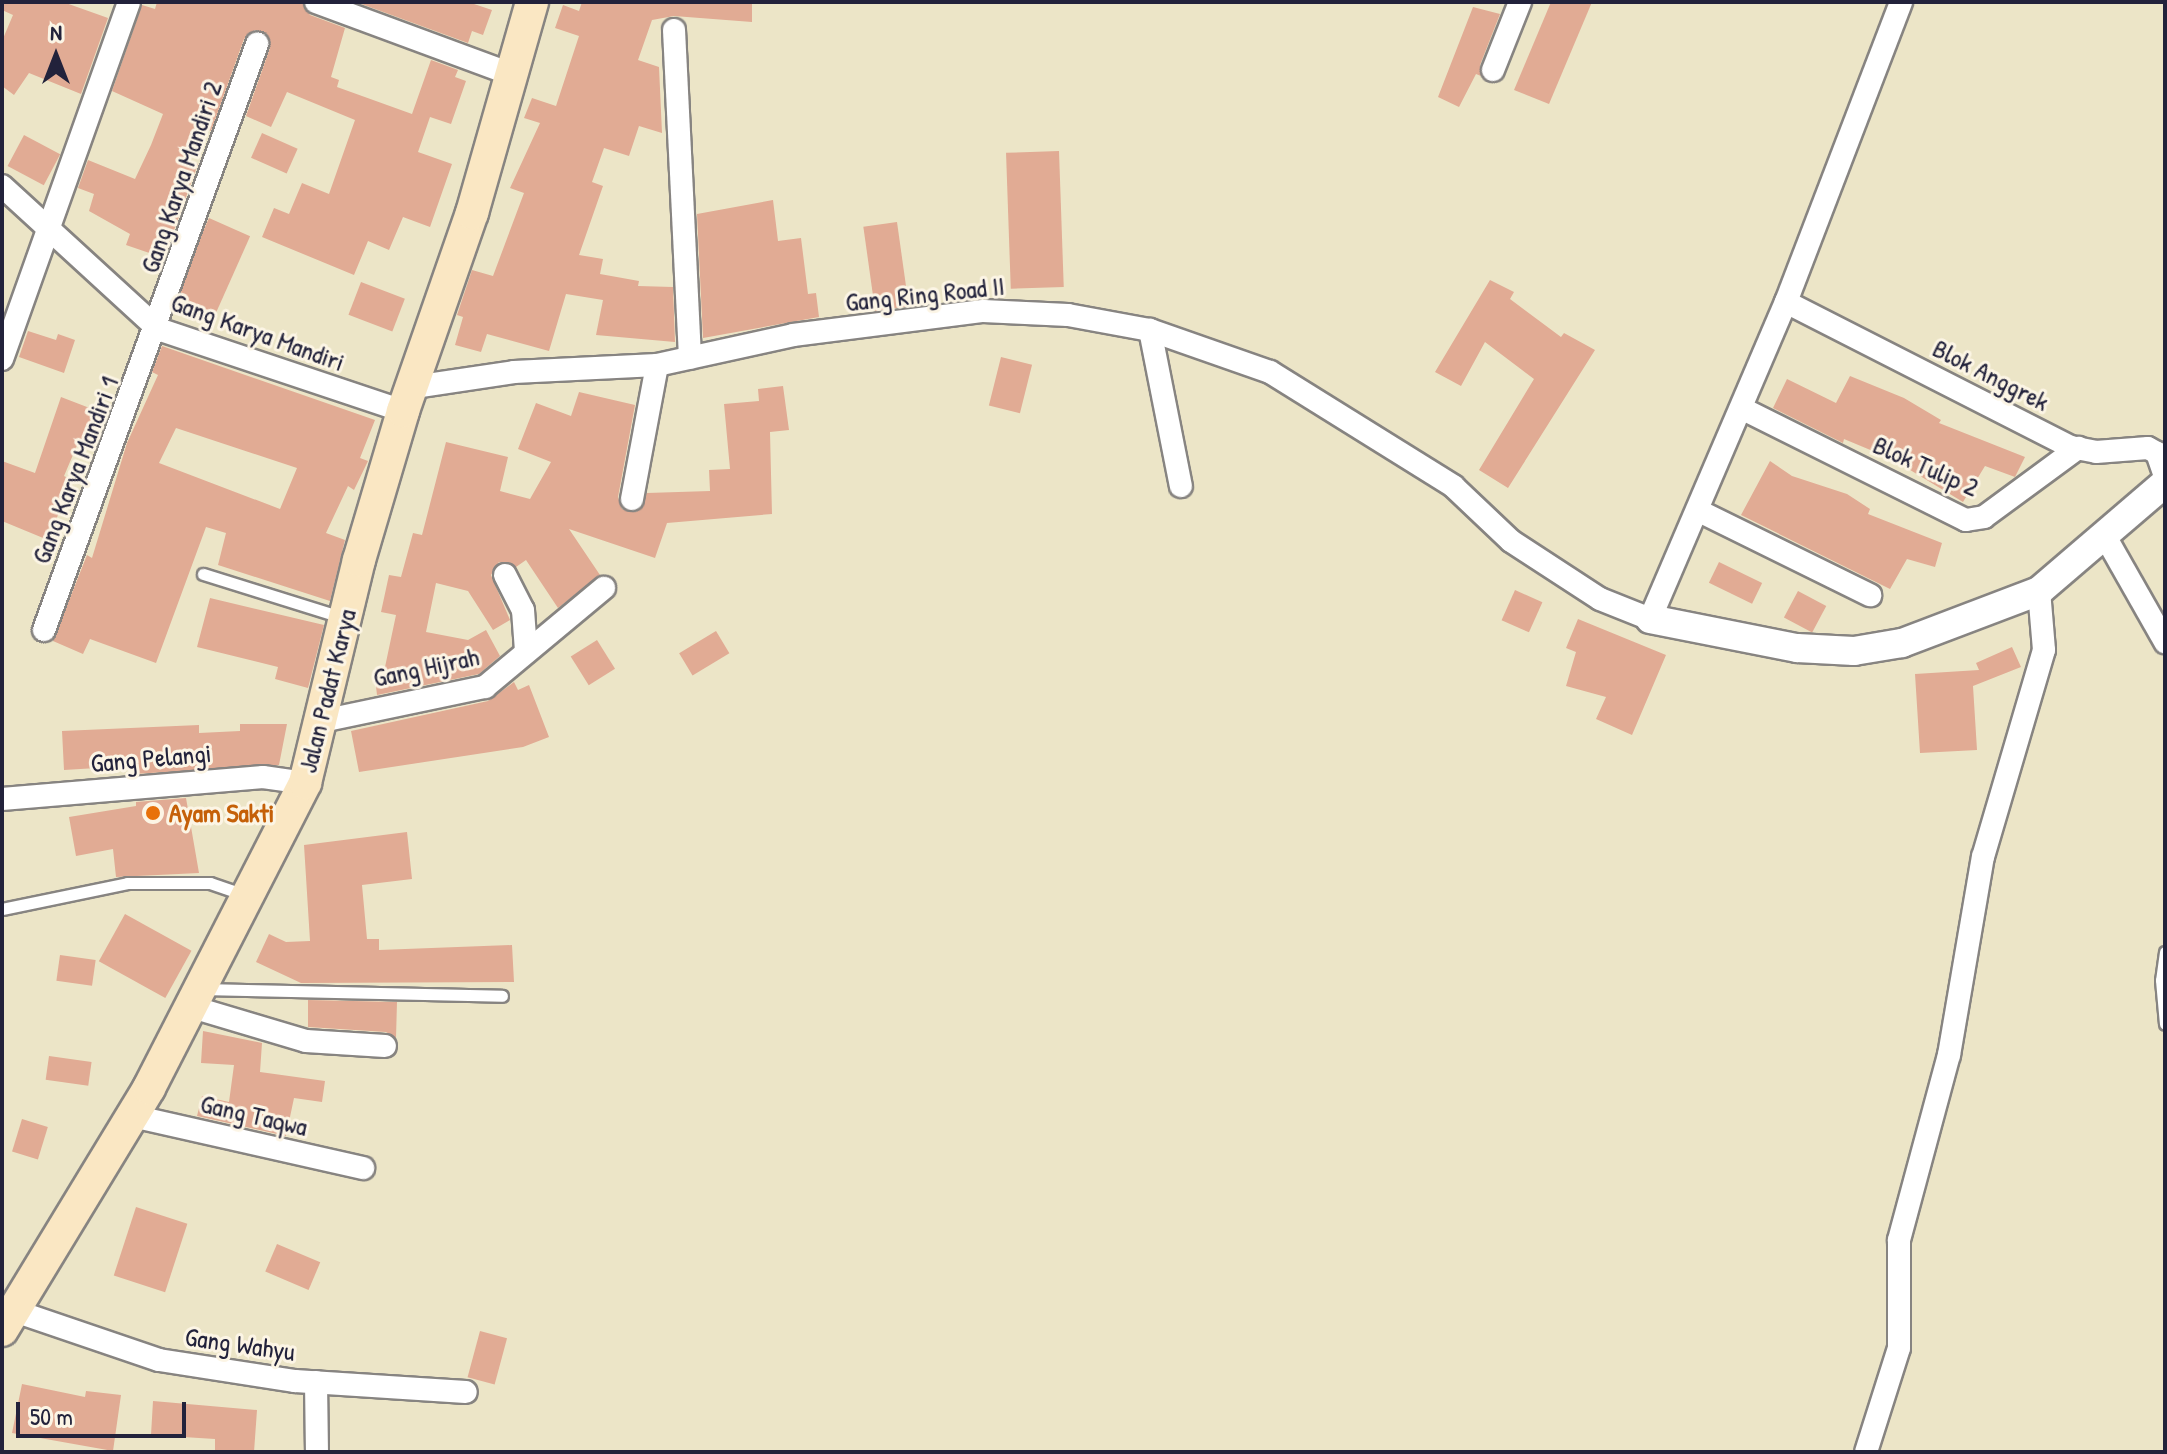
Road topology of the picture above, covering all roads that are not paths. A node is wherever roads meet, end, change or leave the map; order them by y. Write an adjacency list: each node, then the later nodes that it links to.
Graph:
1 (129, 2): 11 (street)
2 (316, 2): 9 (street)
3 (532, 2): 9 (main road, Jalan Padat Karya)
4 (1520, 2): 8 (street)
5 (1901, 2): 12 (street)
6 (674, 30): 15 (street)
7 (257, 44): 13 (street, Gang Karya Mandiri 2)
8 (1493, 70)
9 (513, 75): 18 (main road, Jalan Padat Karya)
10 (2, 186): 11 (street, Gang Karya Mandiri)
11 (48, 228): 13 (street, Gang Karya Mandiri); 16 (street)
12 (1786, 302): 19 (street); 20 (street, Blok Anggrek)
13 (158, 329): 18 (street, Gang Karya Mandiri); 34 (street, Gang Karya Mandiri 1)
14 (1150, 330): 15 (street, Gang Ring Road II); 23 (street); 33 (street, Gang Ring Road II)
15 (690, 358): 17 (street, Gang Ring Road II)
16 (2, 359)
17 (657, 365): 18 (street, Gang Ring Road II); 24 (street)
18 (408, 399): 32 (main road, Jalan Padat Karya)
19 (1741, 408): 20 (street, Blok Tulip 2); 25 (street)
20 (2078, 448): 21 (street, Blok Anggrek)
21 (2165, 476)
22 (2165, 483): 26 (street)
23 (1181, 486)
24 (632, 499)
25 (1699, 511): 31 (street); 33 (street)
26 (2106, 538): 30 (street); 35 (street)
27 (203, 574): 32 (lane)
28 (505, 575): 36 (street)
29 (604, 588): 36 (street, Gang Hijrah)
30 (2039, 591): 33 (street); 53 (street)
31 (1870, 595)
32 (345, 618): 37 (main road, Jalan Padat Karya)
33 (1650, 619)
34 (44, 630)
35 (2165, 642)
36 (526, 651): 37 (street, Gang Hijrah)
37 (322, 721): 38 (main road, Jalan Padat Karya)
38 (305, 783): 39 (street, Gang Pelangi); 40 (main road, Jalan Padat Karya)
39 (2, 799)
40 (249, 897): 41 (lane); 44 (main road, Jalan Padat Karya)
41 (2, 909)
42 (2165, 952): 45 (lane)
43 (502, 996): 44 (lane)
44 (197, 998): 46 (street); 47 (main road, Jalan Padat Karya)
45 (2165, 1024)
46 (385, 1046)
47 (132, 1116): 48 (street, Gang Taqwa); 49 (main road, Jalan Padat Karya)
48 (363, 1168)
49 (8, 1320): 50 (street, Gang Wahyu)
50 (316, 1382): 51 (street, Gang Wahyu); 52 (street)
51 (466, 1392)
52 (317, 1452)
53 (1866, 1452)

